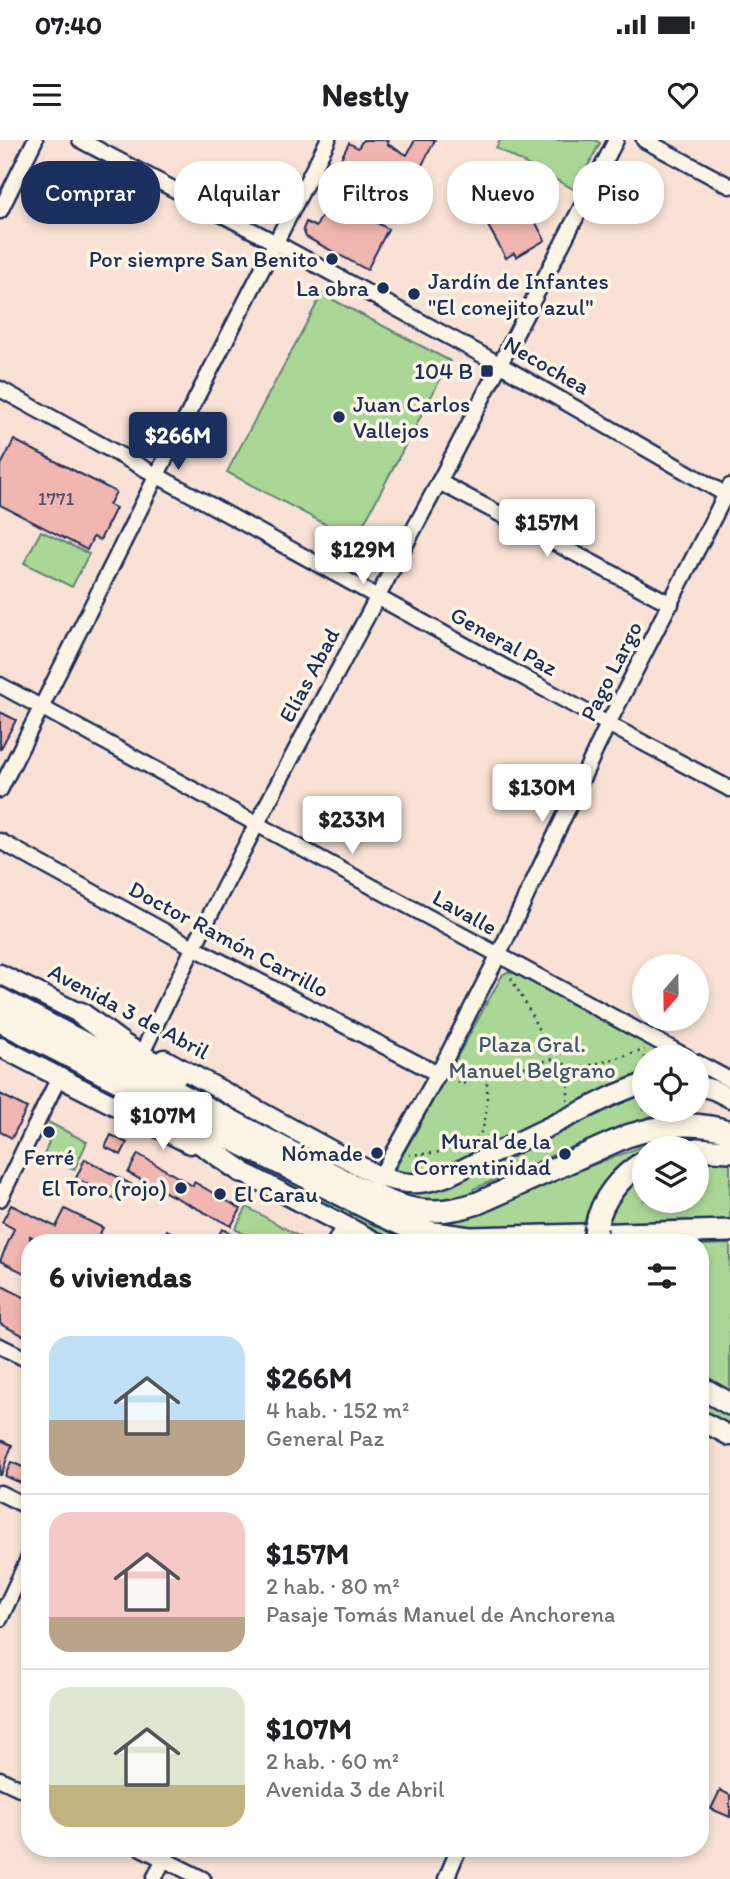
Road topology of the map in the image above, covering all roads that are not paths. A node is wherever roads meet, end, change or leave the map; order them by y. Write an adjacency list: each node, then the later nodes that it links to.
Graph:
1 (35, 140): 7 (street)
2 (80, 140): 8 (street, Necochea)
3 (328, 140): 8 (street)
4 (616, 140): 9 (street, Elías Abad)
5 (644, 140): 6 (street)
6 (730, 186)
7 (0, 211)
8 (276, 243): 9 (street, Necochea); 11 (street)
9 (499, 364): 12 (street, Elías Abad); 13 (street, Necochea)
10 (0, 389): 11 (street, General Paz)
11 (157, 475): 14 (street, General Paz); 17 (street)
12 (439, 482): 14 (street, Elías Abad); 15 (street)
13 (729, 492): 15 (street, Pago Largo)
14 (377, 596): 18 (street, General Paz); 21 (street, Elías Abad)
15 (671, 604): 18 (street, Pago Largo)
16 (0, 685): 17 (street, Lavalle)
17 (40, 708): 20 (street); 21 (street, Lavalle)
18 (608, 724): 19 (street, General Paz); 24 (street, Pago Largo)
19 (730, 789)
20 (0, 790)
21 (256, 823): 23 (street, Elías Abad); 24 (street, Lavalle)
22 (0, 841): 23 (street, Doctor Ramón Carrillo)
23 (193, 947): 30 (street, Elías Abad); 32 (street, Doctor Ramón Carrillo)
24 (498, 956): 28 (street, Lavalle); 32 (street, Pago Largo)
25 (8, 977): 26 (street); 27 (main road, Avenida 3 de Abril)
26 (3, 1012): 41 (highway); 42 (highway); 50 (highway)
27 (79, 1013): 30 (main road, Avenida 3 de Abril); 41 (highway)
28 (664, 1045)
29 (0, 1047): 34 (main road)
30 (144, 1049): 44 (main road, Avenida 3 de Abril)
31 (709, 1067): 33 (street)
32 (438, 1074): 44 (street, Pago Largo)
33 (728, 1074)
34 (59, 1077): 42 (main road); 45 (street)
35 (632, 1088): 44 (main road, Avenida 3 de Abril)
36 (709, 1089): 37 (main road)
37 (730, 1098)
38 (730, 1132): 41 (highway)
39 (709, 1150): 40 (highway)
40 (730, 1151)
41 (298, 1155)
42 (241, 1171): 46 (main road)
43 (632, 1171): 51 (highway)
44 (380, 1177)
45 (0, 1199)
46 (344, 1225): 48 (street); 49 (main road)
47 (730, 1231): 52 (highway)
48 (339, 1234)
49 (361, 1234)
50 (439, 1234)
51 (595, 1234)
52 (623, 1234)
53 (0, 1346): 54 (street)
54 (21, 1356)
55 (709, 1392): 56 (highway)
56 (730, 1404)
57 (709, 1425): 58 (main road)
58 (730, 1436)
59 (0, 1493): 60 (street)
60 (21, 1504)
61 (21, 1574): 62 (street)
62 (0, 1619)
63 (0, 1779): 64 (street)
64 (21, 1789)
65 (164, 1857): 68 (street)
66 (172, 1857): 69 (street)
67 (455, 1857): 70 (street)
68 (154, 1879)
69 (203, 1879)
70 (446, 1879)

